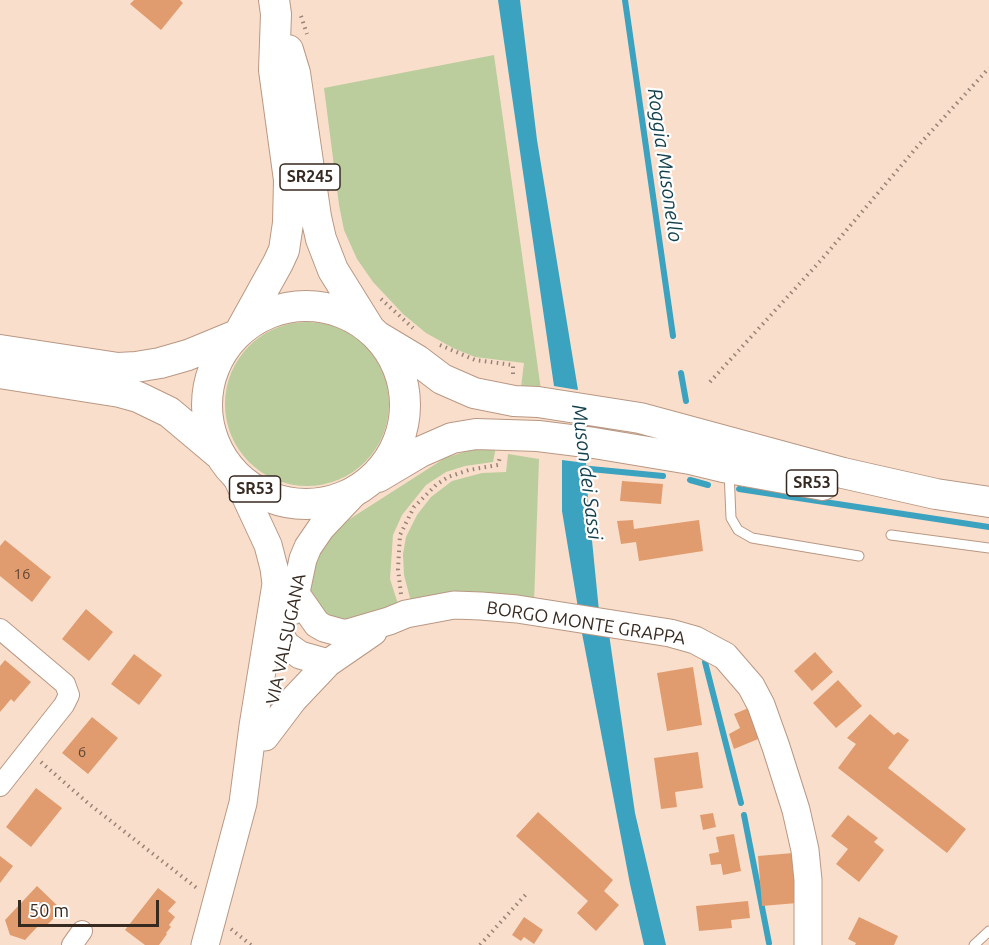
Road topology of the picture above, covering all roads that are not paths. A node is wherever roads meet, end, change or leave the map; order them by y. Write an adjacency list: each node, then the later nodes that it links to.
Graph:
1 (275, 7): 2 (main road, SR245); 3 (main road, SR245)
2 (238, 332): 3 (main road, SR53); 4 (main road, SR53); 6 (main road, SR53)
3 (374, 333): 8 (main road, SR53); 9 (main road, SR53)
4 (0, 350)
5 (0, 374): 6 (main road, SR53)
6 (228, 465): 8 (main road, SR53); 14 (street, VIA VALSUGANA)
7 (729, 469): 8 (main road, SR53); 9 (main road, SR53); 13 (lane)
8 (361, 487): 15 (street, VIA VALSUGANA)
9 (936, 494): 10 (main road, SR53)
10 (989, 502)
11 (891, 535): 12 (lane)
12 (989, 548)
13 (859, 556)
14 (273, 562): 18 (street); 22 (street, VIA VALSUGANA)
15 (296, 594): 16 (street, BORGO MONTE GRAPPA); 18 (street, VIA VALSUGANA)
16 (395, 610): 19 (street); 25 (street, BORGO MONTE GRAPPA)
17 (0, 628): 21 (street)
18 (285, 643): 19 (street); 20 (street, VIA VALSUGANA)
19 (328, 663): 20 (street)
20 (265, 737): 22 (street, VIA VALSUGANA)
21 (0, 786)
22 (243, 803): 24 (street, VIA VALSUGANA)
23 (989, 931): 26 (lane)
24 (206, 945)
25 (808, 945)
26 (974, 945)

